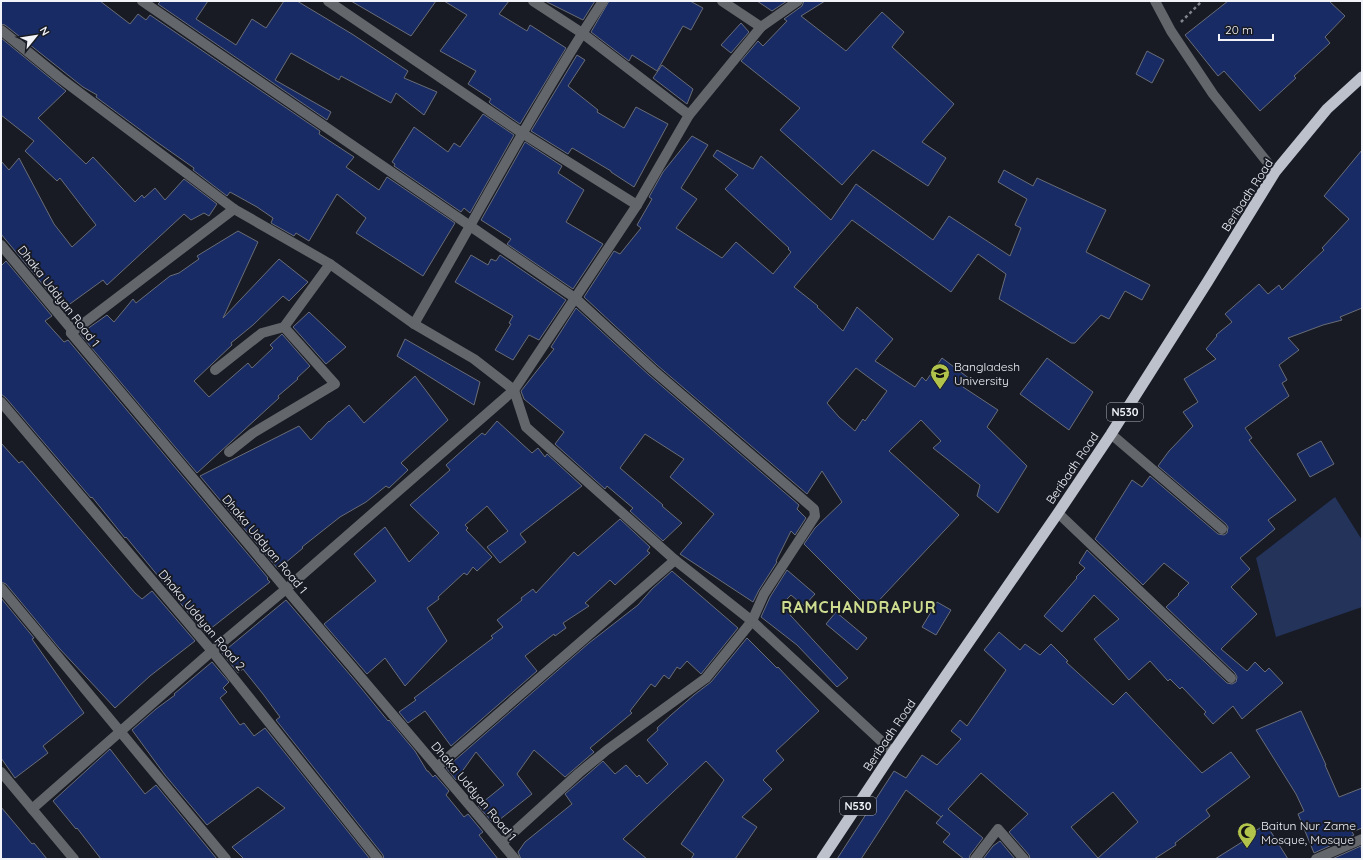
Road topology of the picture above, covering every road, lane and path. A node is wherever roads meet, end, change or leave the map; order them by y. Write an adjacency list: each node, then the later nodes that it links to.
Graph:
1 (142, 1): 19 (street)
2 (328, 1): 15 (street)
3 (533, 1): 12 (street)
4 (603, 1): 12 (street)
5 (722, 1): 9 (street)
6 (798, 1): 9 (street)
7 (1155, 1): 11 (street)
8 (1202, 1): 11 (path)
9 (761, 27): 14 (street)
10 (1, 30): 18 (street)
11 (1171, 31): 16 (street)
12 (582, 33): 14 (street); 15 (street)
13 (1362, 77): 16 (highway, Beribadh Road / N530)
14 (689, 115): 17 (street)
15 (522, 133): 17 (street); 19 (street)
16 (1276, 172): 29 (highway, Beribadh Road / N530)
17 (637, 205): 22 (street)
18 (234, 209): 21 (street); 25 (street)
19 (470, 227): 22 (street); 23 (street)
20 (1, 245): 25 (street, Dhaka Uddyan Road 1)
21 (330, 264): 23 (street); 24 (street)
22 (575, 298): 27 (street); 36 (street)
23 (414, 324): 27 (street)
24 (284, 327): 26 (street); 30 (street)
25 (71, 333): 35 (street, Dhaka Uddyan Road 1)
26 (215, 370)
27 (514, 390): 33 (street); 35 (street)
28 (1, 402): 37 (street, Dhaka Uddyan Road 2)
29 (1111, 434): 31 (highway, Beribadh Road / N530); 32 (street)
30 (230, 452)
31 (1058, 513): 38 (street); 40 (highway, Beribadh Road / N530)
32 (1222, 529)
33 (675, 560): 36 (street); 41 (street)
34 (1, 588): 39 (street)
35 (286, 589): 37 (street); 41 (street, Dhaka Uddyan Road 1)
36 (752, 621): 40 (street); 45 (street)
37 (212, 651): 39 (street); 48 (street, Dhaka Uddyan Road 2)
38 (1231, 678)
39 (120, 731): 43 (street); 47 (street)
40 (893, 752): 50 (highway, Beribadh Road / N530)
41 (437, 767): 45 (street, Dhaka Uddyan Road 1)
42 (1, 772): 43 (street)
43 (32, 809): 46 (street)
44 (1362, 839): 53 (street)
45 (502, 843): 49 (street, Dhaka Uddyan Road 1)
46 (74, 859)
47 (226, 859)
48 (378, 859)
49 (515, 859)
50 (822, 859)
51 (975, 859): 52 (street)
52 (1024, 859)
53 (1316, 859)

